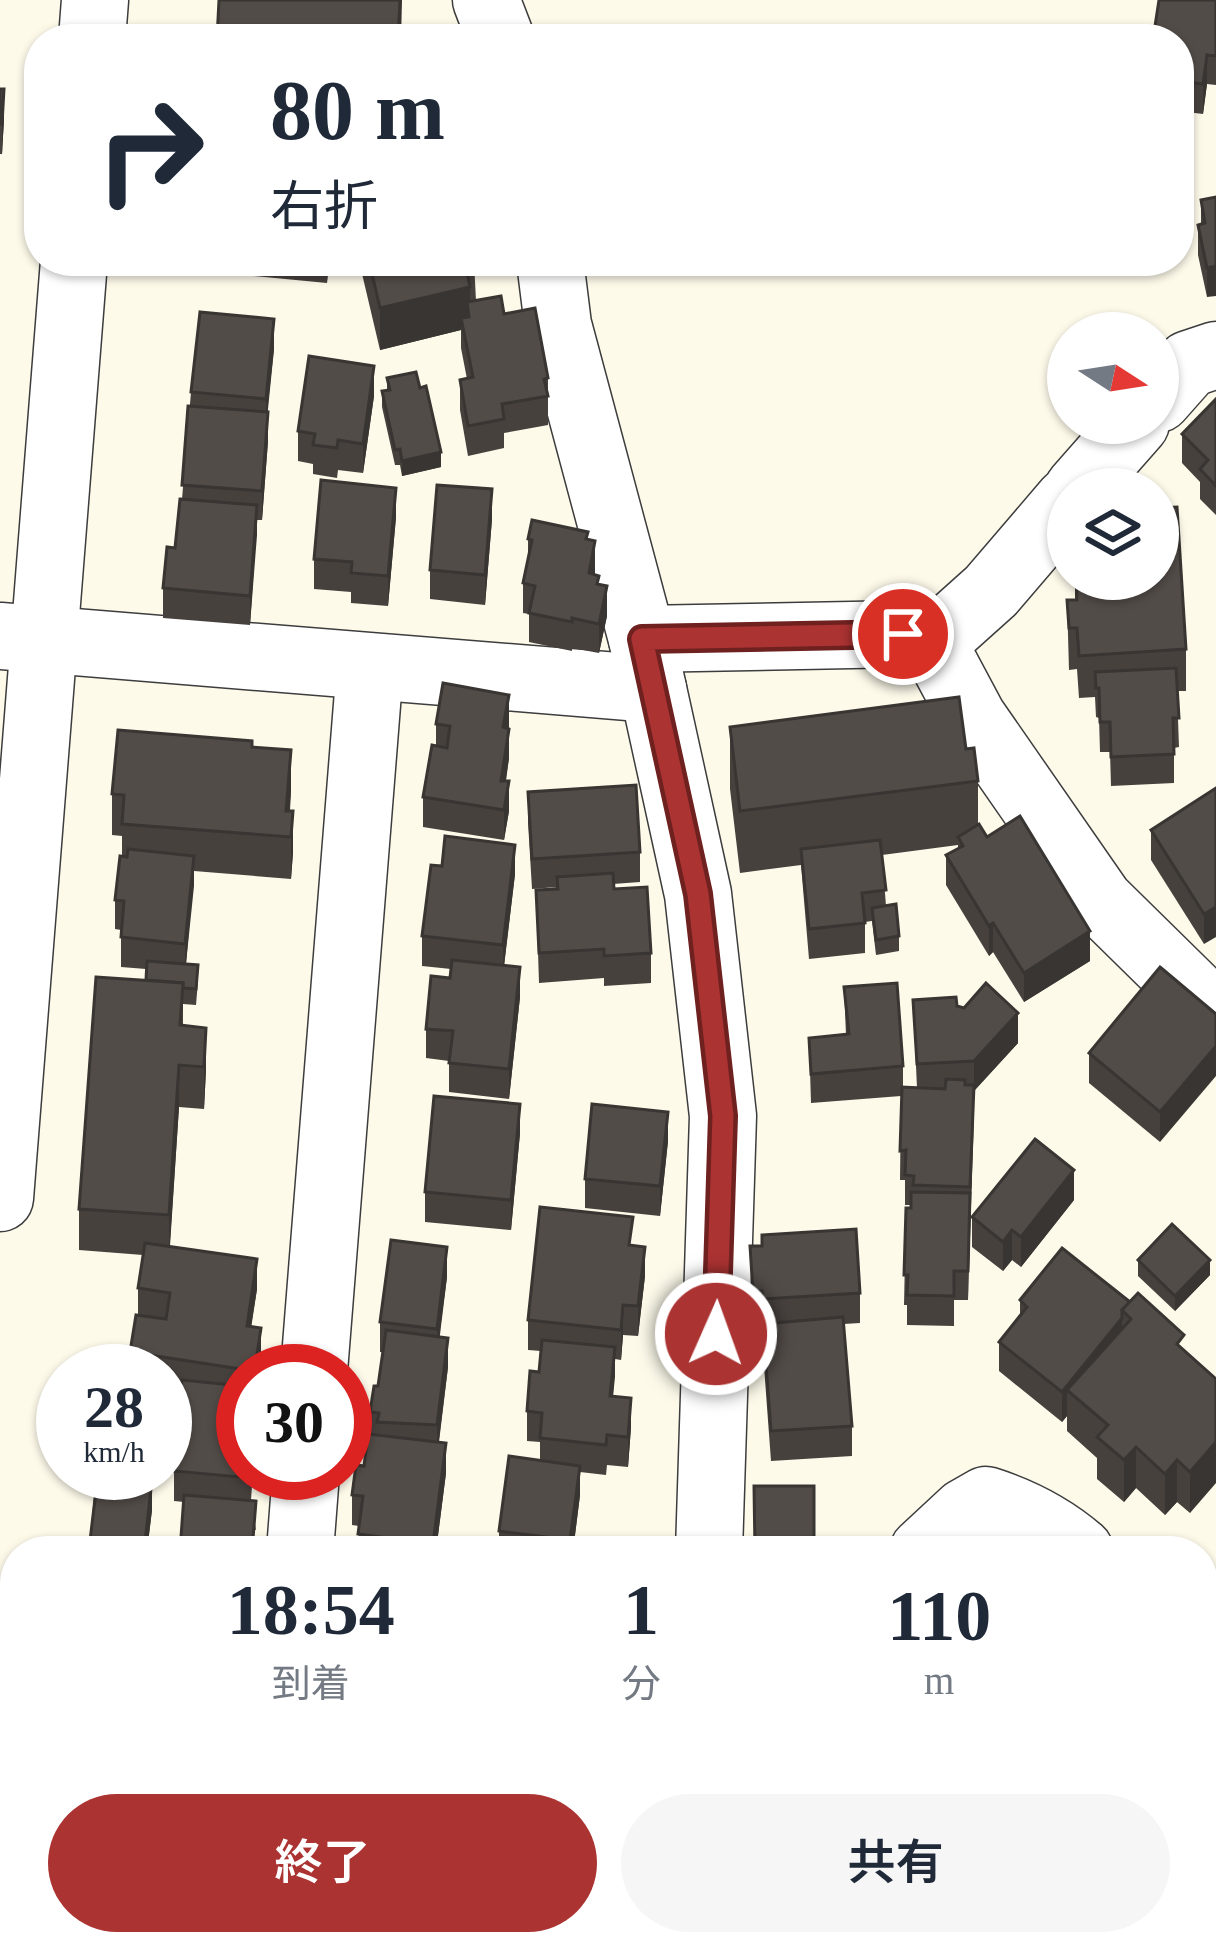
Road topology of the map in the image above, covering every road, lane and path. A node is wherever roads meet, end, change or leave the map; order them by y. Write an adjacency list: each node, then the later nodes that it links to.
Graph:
1 (72, 276): 8 (street)
2 (552, 276): 10 (street)
3 (1216, 355): 4 (street)
4 (1179, 376)
5 (1118, 444): 6 (street)
6 (1096, 468)
7 (1047, 526): 9 (street)
8 (22, 637): 11 (street); 13 (street)
9 (933, 643): 10 (street); 12 (street)
10 (648, 664): 11 (street); 17 (street)
11 (370, 667): 14 (street)
12 (1216, 1015)
13 (0, 1198)
14 (316, 1344)
15 (304, 1500): 16 (street)
16 (301, 1536)
17 (709, 1536)
18 (939, 1536): 19 (street)
19 (1061, 1536)

